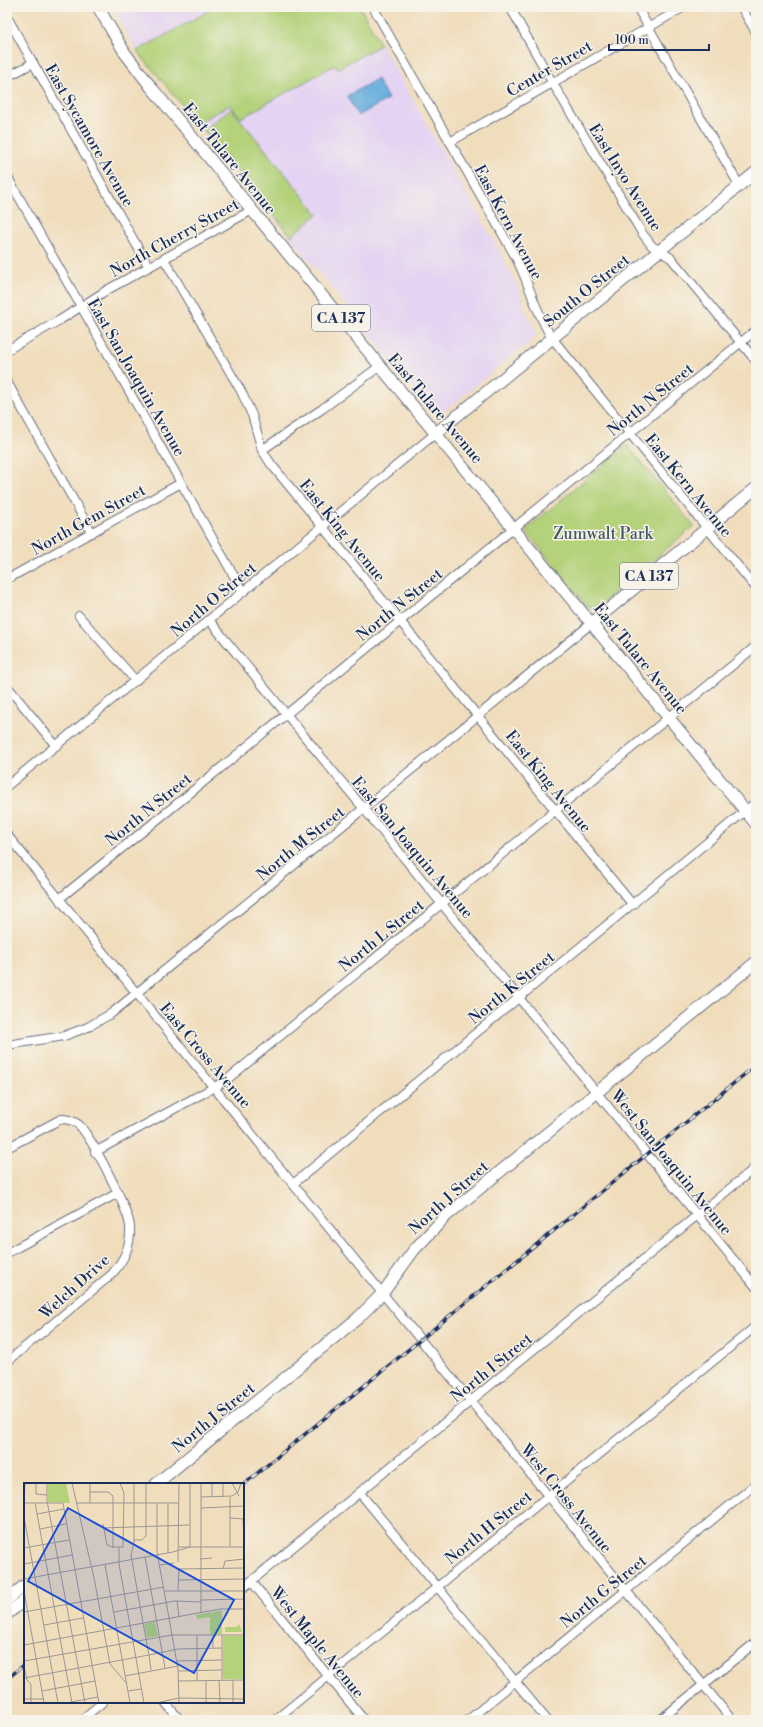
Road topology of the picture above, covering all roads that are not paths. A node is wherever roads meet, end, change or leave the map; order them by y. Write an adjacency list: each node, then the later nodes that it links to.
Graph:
1 (98, 7): 17 (main road, East Tulare Avenue / CA 137)
2 (374, 7): 13 (street, East Kern Avenue)
3 (510, 7): 12 (street, East Inyo Avenue)
4 (637, 7): 8 (street)
5 (684, 7): 8 (street, Center Street)
6 (741, 7): 9 (street)
7 (7, 17): 10 (street, East Sycamore Avenue)
8 (649, 27): 12 (street, Center Street); 16 (street)
9 (756, 32)
10 (33, 63): 11 (street); 20 (street, East Sycamore Avenue)
11 (7, 77)
12 (552, 82): 13 (street, Center Street); 18 (street, East Inyo Avenue)
13 (450, 142): 23 (street, East Kern Avenue)
14 (756, 172): 16 (main road, South O Street)
15 (7, 176): 21 (street, East San Joaquin Avenue)
16 (739, 185): 18 (main road, South O Street)
17 (252, 210): 19 (street, North Cherry Street); 27 (main road, East Tulare Avenue / CA 137)
18 (660, 250): 23 (main road, South O Street); 24 (street, East Inyo Avenue)
19 (164, 259): 20 (street, North Cherry Street); 31 (street, East King Avenue)
20 (149, 267): 21 (street, North Cherry Street)
21 (81, 306): 25 (street, North Cherry Street); 32 (street, East San Joaquin Avenue)
22 (756, 330): 24 (street, North N Street)
23 (552, 338): 29 (main road, South O Street); 30 (street, East Kern Avenue)
24 (740, 342): 26 (street, East Inyo Avenue); 30 (street, North N Street)
25 (7, 350)
26 (756, 362)
27 (380, 366): 29 (main road, East Tulare Avenue / CA 137); 31 (street)
28 (7, 382): 37 (street)
29 (436, 433): 34 (street, North O Street); 35 (main road, East Tulare Avenue / CA 137)
30 (629, 433): 35 (street, North N Street); 36 (street, East Kern Avenue)
31 (262, 450): 34 (street, East King Avenue)
32 (181, 483): 37 (street, North Gem Street); 40 (street, East San Joaquin Avenue)
33 (756, 488): 36 (main road, CA 137)
34 (322, 527): 40 (street, North O Street); 43 (street, East King Avenue)
35 (513, 528): 43 (street, North N Street); 44 (main road, East Tulare Avenue / CA 137)
36 (706, 528): 39 (street, East Kern Avenue); 44 (main road, CA 137)
37 (92, 533): 38 (street, North Gem Street)
38 (7, 578)
39 (756, 588)
40 (243, 592): 42 (street, North O Street)
41 (79, 616): 46 (street)
42 (209, 620): 46 (street, North O Street); 48 (street, East San Joaquin Avenue)
43 (400, 621): 48 (street, North N Street); 49 (street, East King Avenue)
44 (592, 623): 49 (street, North M Street); 50 (main road, East Tulare Avenue)
45 (756, 646): 50 (street, North L Street)
46 (136, 681): 51 (street, North O Street)
47 (7, 686): 51 (street)
48 (287, 714): 54 (street, East San Joaquin Avenue); 59 (street, North N Street)
49 (478, 716): 54 (street, North M Street); 55 (street, East King Avenue)
50 (668, 717): 55 (street, North L Street); 56 (main road, East Tulare Avenue)
51 (56, 746): 52 (street, North O Street)
52 (7, 786)
53 (756, 802): 56 (street, North K Street)
54 (364, 809): 60 (street, East San Joaquin Avenue); 63 (street, North M Street)
55 (555, 811): 60 (street, North L Street); 61 (street, East King Avenue)
56 (746, 811): 57 (main road, East Tulare Avenue); 61 (street, North K Street)
57 (756, 824)
58 (7, 836): 59 (street, East Cross Avenue)
59 (59, 899): 63 (street, East Cross Avenue)
60 (442, 904): 64 (street, East San Joaquin Avenue); 66 (street, North L Street)
61 (633, 905): 64 (street, North K Street)
62 (756, 962): 67 (main road, North J Street)
63 (136, 994): 65 (street, North M Street); 66 (street, East Cross Avenue)
64 (520, 998): 67 (street, East San Joaquin Avenue); 71 (street, North K Street)
65 (7, 1045)
66 (214, 1087): 69 (street, North L Street); 71 (street, East Cross Avenue)
67 (596, 1092): 73 (street, West San Joaquin Avenue); 76 (main road, North J Street)
68 (7, 1148): 69 (street, Welch Drive)
69 (95, 1152): 72 (street, Welch Drive)
70 (756, 1167): 73 (street, North I Street)
71 (293, 1184): 76 (street, East Cross Avenue)
72 (118, 1193): 74 (street); 78 (street, Welch Drive)
73 (697, 1215): 75 (street, West San Joaquin Avenue); 79 (street, North I Street)
74 (7, 1253)
75 (756, 1287)
76 (382, 1294): 79 (street, West Cross Avenue); 80 (main road, North J Street)
77 (756, 1326): 83 (street, North H Street)
78 (8, 1358)
79 (471, 1402): 82 (street, North I Street); 83 (street, West Cross Avenue)
80 (157, 1483)
81 (756, 1484): 88 (street, North G Street)
82 (360, 1493): 84 (street, North I Street); 87 (street)
83 (548, 1497): 87 (street, North H Street); 88 (street, West Cross Avenue)
84 (251, 1581): 86 (street, North I Street); 93 (street, West Maple Avenue)
85 (24, 1586): 89 (main road)
86 (244, 1587)
87 (437, 1587): 93 (street, North H Street); 94 (street)
88 (625, 1591): 94 (street, North G Street); 95 (street, West Cross Avenue)
89 (7, 1600)
90 (24, 1601): 91 (main road)
91 (7, 1614)
92 (756, 1642): 95 (street)
93 (329, 1677): 100 (street, North H Street); 101 (street, West Maple Avenue)
94 (515, 1682): 102 (street, North G Street); 103 (street)
95 (703, 1685): 104 (street); 105 (street, West Cross Avenue)
96 (102, 1703): 98 (street)
97 (166, 1703): 99 (street)
98 (81, 1720)
99 (180, 1720)
100 (275, 1720)
101 (364, 1720)
102 (468, 1720)
103 (546, 1720)
104 (660, 1720)
105 (732, 1720)

